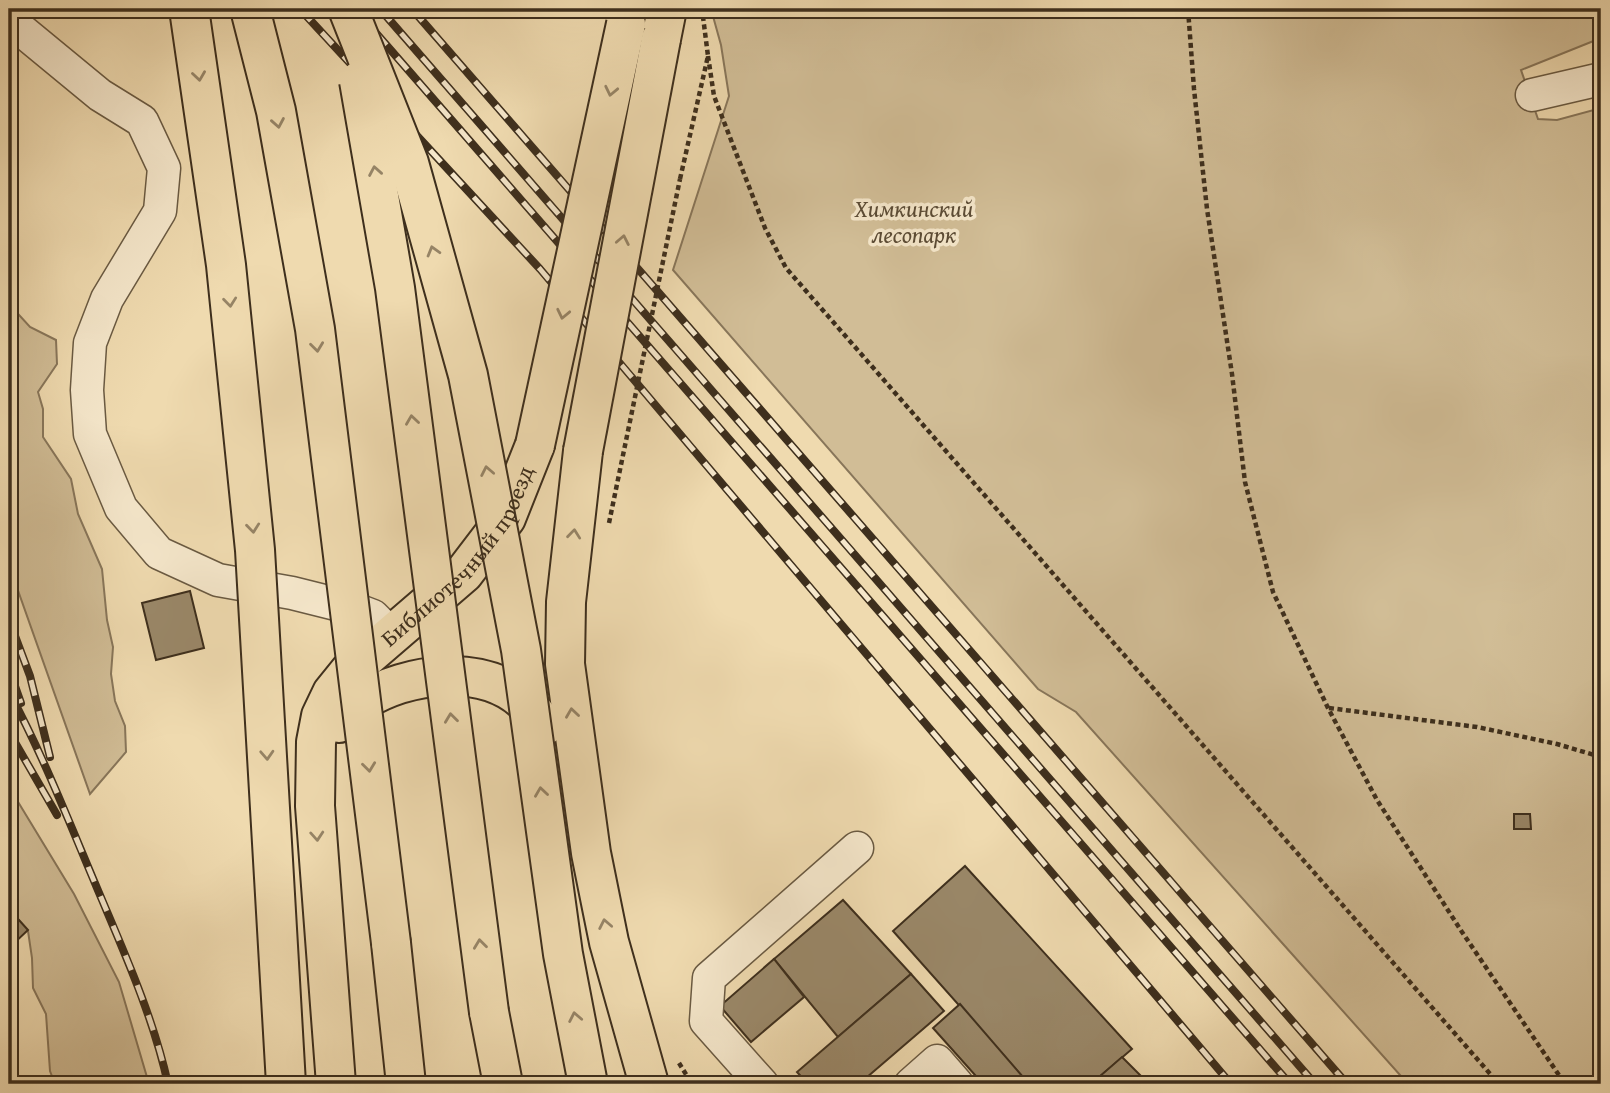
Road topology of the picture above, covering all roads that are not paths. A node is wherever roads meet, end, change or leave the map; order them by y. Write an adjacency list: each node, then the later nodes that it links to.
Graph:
1 (189, 9): 15 (main road, one-way to 15, bridge)
2 (250, 9): 13 (main road, one-way to 13, bridge)
3 (348, 9): 14 (main road, one-way to 3, bridge); 21 (main road, one-way to 3, bridge)
4 (627, 17): 9 (main road, Библиотечный проезд, one-way to 9, bridge)
5 (9, 20): 9 (lane)
6 (664, 24): 12 (main road, one-way to 6, bridge)
7 (1601, 79): 8 (lane)
8 (1532, 95)
9 (392, 635): 10 (main road, Библиотечный проезд)
10 (314, 768): 12 (main road); 16 (main road, Библиотечный проезд, one-way to 16)
11 (857, 848): 23 (lane)
12 (591, 853): 22 (main road, one-way to 12)
13 (391, 943): 17 (main road); 18 (main road)
14 (489, 1012): 19 (main road); 20 (main road)
15 (286, 1084)
16 (336, 1084)
17 (385, 1084)
18 (406, 1084)
19 (495, 1084)
20 (503, 1084)
21 (588, 1084)
22 (649, 1084)
23 (762, 1084)
24 (911, 1084): 25 (lane)
25 (957, 1084)

